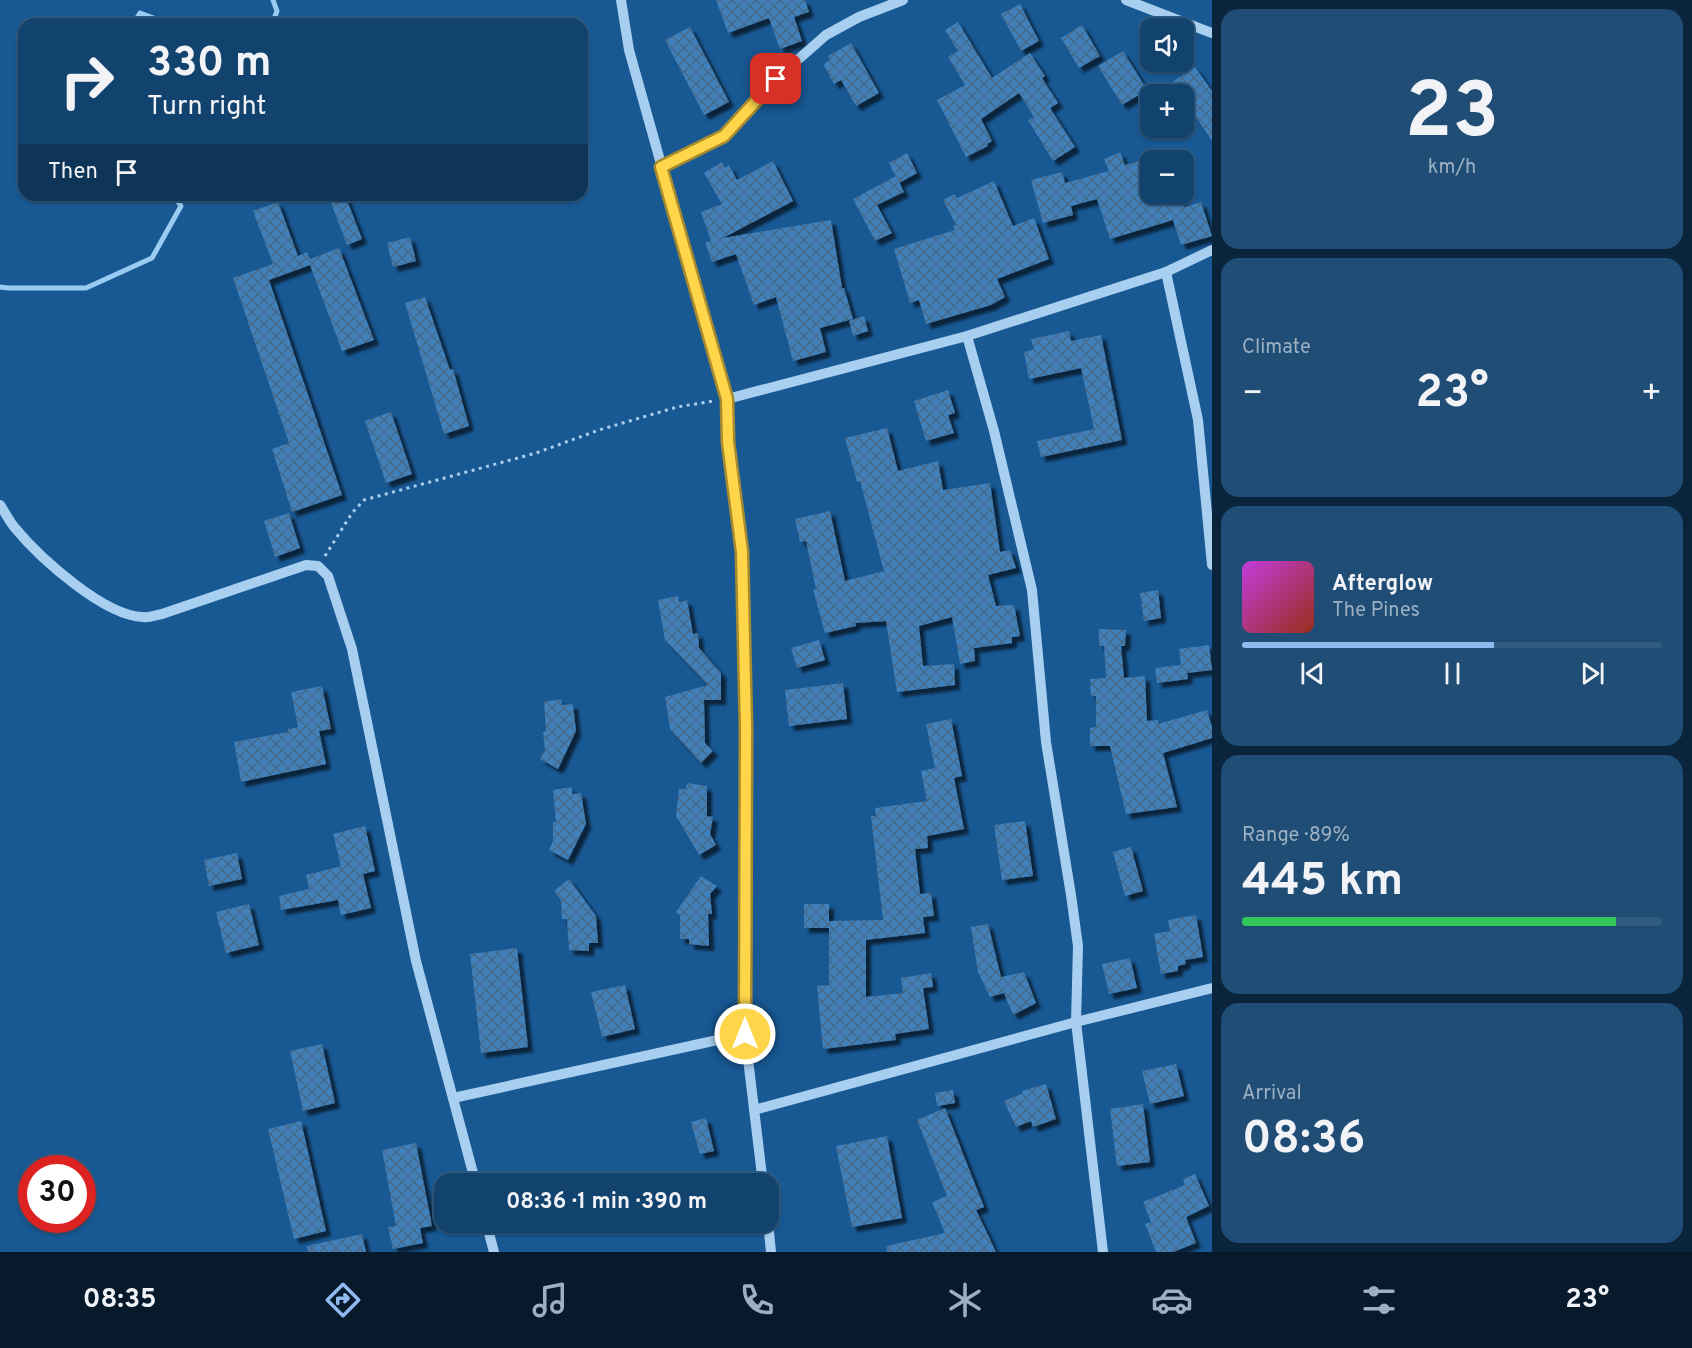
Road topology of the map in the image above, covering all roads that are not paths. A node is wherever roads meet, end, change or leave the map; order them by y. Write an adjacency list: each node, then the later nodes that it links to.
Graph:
1 (621, 0): 5 (street)
2 (903, 0): 5 (street)
3 (1126, 0): 4 (street)
4 (1212, 33)
5 (661, 167): 9 (street)
6 (1212, 250): 7 (street)
7 (1166, 272): 8 (street); 11 (street)
8 (967, 336): 9 (street); 13 (street)
9 (727, 399): 14 (street)
10 (0, 505): 15 (street)
11 (1212, 565)
12 (1212, 988): 13 (street)
13 (1076, 1022): 16 (street); 23 (street)
14 (745, 1034): 15 (street); 16 (street)
15 (453, 1098): 17 (street)
16 (754, 1110): 18 (street)
17 (473, 1173)
18 (762, 1173)
19 (489, 1233): 21 (street)
20 (769, 1233): 22 (street)
21 (494, 1252)
22 (771, 1252)
23 (1103, 1252)

